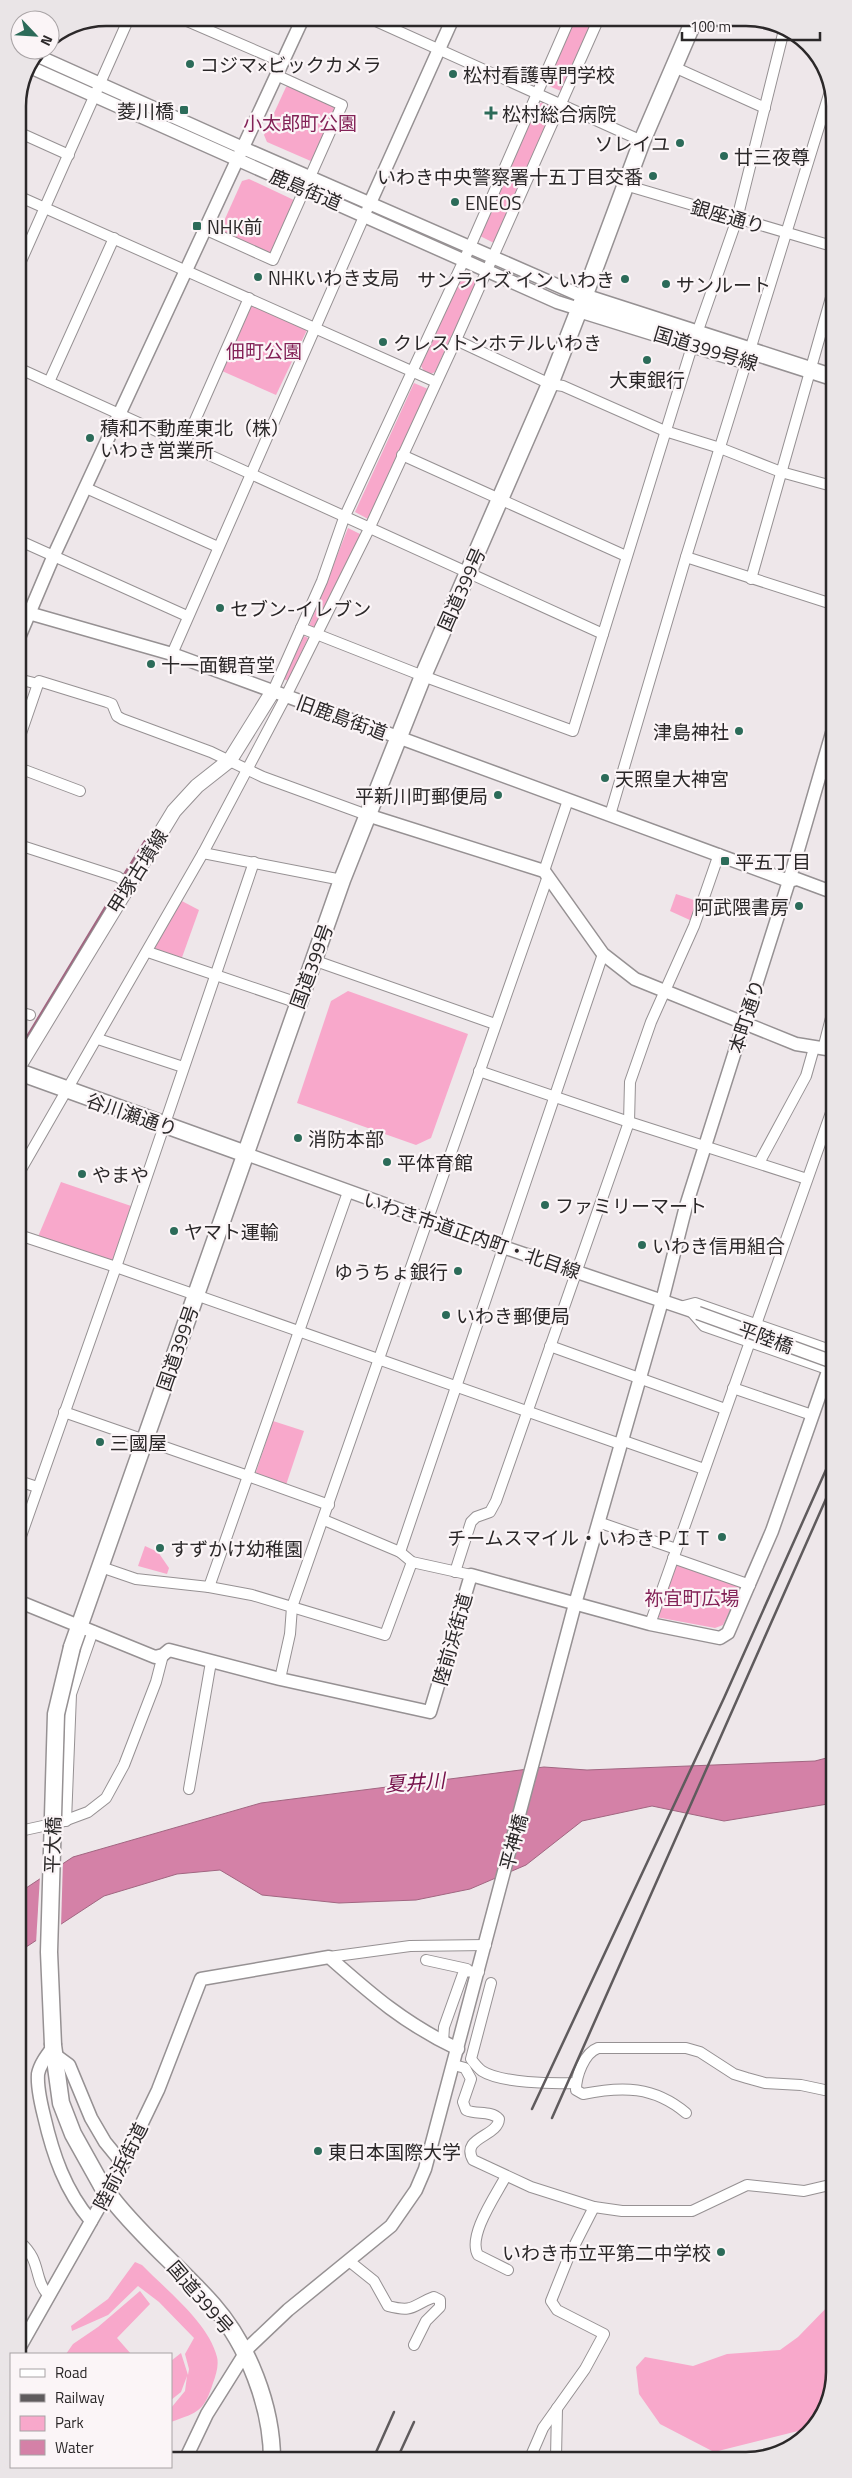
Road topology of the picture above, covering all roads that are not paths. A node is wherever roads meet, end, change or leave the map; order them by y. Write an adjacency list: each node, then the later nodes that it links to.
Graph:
1 (126, 26): 16 (street)
2 (199, 26): 12 (street)
3 (299, 26): 12 (street)
4 (387, 26): 10 (street)
5 (449, 26): 10 (street)
6 (567, 26): 17 (street)
7 (595, 26): 19 (street)
8 (692, 26): 13 (main road, 国道399号)
9 (783, 35): 21 (street)
10 (439, 49): 17 (street); 30 (street)
11 (47, 60): 16 (street, 鹿島街道)
12 (282, 62): 15 (street)
13 (674, 67): 21 (street); 23 (main road, 国道399号)
14 (36, 70): 18 (street, 鹿島街道)
15 (276, 75): 24 (street); 26 (street)
16 (101, 83): 18 (street); 24 (street, 鹿島街道)
17 (537, 94): 19 (street); 38 (street)
18 (95, 96): 24 (street, 鹿島街道); 25 (street)
19 (560, 104): 23 (street); 40 (street)
20 (826, 105): 35 (street)
21 (765, 108): 33 (street)
22 (26, 136): 25 (street)
23 (642, 141): 27 (main road, 国道399号)
24 (241, 154): 26 (street, 鹿島街道); 28 (street, 鹿島街道); 42 (street)
25 (69, 155): 31 (street)
26 (311, 177): 28 (street); 30 (street, 鹿島街道)
27 (626, 185): 33 (street, 銀座通り); 45 (main road, 国道399号)
28 (305, 190): 32 (street, 鹿島街道); 34 (street)
29 (26, 199): 31 (street)
30 (370, 203): 32 (street); 38 (street, 鹿島街道)
31 (46, 208): 36 (street); 39 (street)
32 (365, 215): 41 (street, 鹿島街道); 47 (street)
33 (737, 219): 35 (street, 銀座通り); 48 (street)
34 (211, 232)
35 (786, 233): 37 (street, 銀座通り); 50 (street)
36 (114, 238): 42 (street); 55 (street)
37 (826, 244)
38 (470, 247): 40 (street, 鹿島街道); 41 (street)
39 (26, 251)
40 (493, 256): 43 (street); 45 (street, 鹿島街道)
41 (464, 259): 43 (street, 鹿島街道); 51 (street)
42 (186, 270): 44 (street); 59 (street)
43 (487, 270): 45 (street, 鹿島街道); 49 (street)
44 (249, 298): 47 (street); 61 (street)
45 (582, 303): 48 (main road, 国道399号線); 57 (main road, 国道399号)
46 (826, 315): 53 (street)
47 (316, 327): 51 (street); 65 (street)
48 (695, 339): 50 (main road, 国道399号線); 60 (street)
49 (456, 340): 56 (street); 57 (street)
50 (749, 356): 53 (main road, 国道399号線); 62 (street)
51 (413, 372): 56 (street); 69 (street)
52 (26, 374): 55 (street)
53 (809, 375): 54 (main road, 国道399号線); 58 (main road, 国道399号線); 64 (street)
54 (826, 376)
55 (49, 382): 59 (street)
56 (436, 382): 63 (street)
57 (550, 384): 60 (street); 68 (main road, 国道399号)
58 (826, 384)
59 (120, 413): 61 (street); 67 (street)
60 (665, 432): 62 (street); 74 (street)
61 (185, 443): 65 (street)
62 (720, 448): 64 (street); 75 (street)
63 (402, 455): 68 (street); 70 (street)
64 (781, 472): 66 (street); 77 (street)
65 (250, 473): 69 (street); 72 (street)
66 (826, 484)
67 (86, 488): 72 (street); 73 (street)
68 (500, 499): 74 (street); 76 (main road, 国道399号)
69 (344, 518): 70 (street); 82 (street)
70 (369, 529): 76 (street); 83 (street)
71 (26, 543): 73 (street)
72 (218, 547): 81 (street)
73 (54, 555): 79 (street); 81 (street)
74 (626, 556): 84 (street)
75 (686, 557): 77 (street); 100 (street)
76 (468, 574): 84 (street); 86 (main road, 国道399号)
77 (751, 579): 78 (street)
78 (826, 602)
79 (26, 606)
80 (26, 613): 85 (street, 旧鹿島街道)
81 (187, 616): 85 (street)
82 (301, 628): 83 (street); 89 (street)
83 (315, 633): 86 (street); 90 (street)
84 (603, 634): 86 (street)
85 (172, 654): 89 (street, 旧鹿島街道)
86 (423, 676): 92 (main road, 国道399号)
87 (26, 681): 88 (street)
88 (38, 684): 91 (street); 93 (street)
89 (273, 691): 90 (street, 旧鹿島街道); 93 (main road, 甲塚古墳線)
90 (286, 696): 92 (street, 旧鹿島街道); 94 (street)
91 (26, 719)
92 (398, 738): 98 (street, 旧鹿島街道); 99 (main road, 国道399号)
93 (230, 760): 94 (street); 108 (main road, 甲塚古墳線)
94 (248, 769): 99 (street); 102 (street)
95 (826, 769): 107 (street, 本町通り)
96 (26, 771): 97 (street)
97 (80, 791)
98 (568, 800): 100 (street, 旧鹿島街道); 105 (street)
99 (367, 815): 105 (street); 106 (main road, 国道399号)
100 (610, 815): 103 (street, 旧鹿島街道)
101 (26, 847): 108 (street)
102 (203, 853): 104 (street); 110 (street)
103 (718, 854): 107 (street, 旧鹿島街道); 114 (street)
104 (254, 862): 106 (street); 113 (street)
105 (546, 873): 111 (street); 119 (street)
106 (342, 880): 112 (main road, 国道399号)
107 (789, 881): 109 (street, 旧鹿島街道); 118 (street, 本町通り)
108 (128, 884): 122 (main road, 甲塚古墳線)
109 (826, 890)
110 (148, 952): 113 (street); 120 (street)
111 (604, 954): 114 (street); 127 (street)
112 (313, 960): 115 (main road, 国道399号); 119 (street)
113 (214, 976): 115 (street); 123 (street)
114 (666, 993): 118 (street); 128 (street)
115 (298, 1003): 132 (main road, 国道399号)
116 (26, 1014): 117 (street)
117 (30, 1015)
118 (743, 1023): 121 (street); 131 (street, 本町通り)
119 (495, 1024): 124 (street)
120 (98, 1040): 123 (street); 126 (street)
121 (823, 1049): 134 (street)
122 (26, 1054)
123 (183, 1067): 129 (street)
124 (479, 1071): 127 (street); 137 (street)
125 (26, 1075): 126 (main road, 谷川瀬通り)
126 (66, 1091): 129 (main road, 谷川瀬通り); 133 (street)
127 (554, 1097): 128 (street); 139 (street)
128 (629, 1122): 131 (street); 141 (street)
129 (164, 1125): 132 (main road, 谷川瀬通り); 140 (street)
130 (826, 1126): 135 (street)
131 (704, 1146): 134 (street); 143 (street, 本町通り)
132 (246, 1154): 136 (street, いわき市道正内町・北目線); 142 (main road, 国道399号)
133 (26, 1161)
134 (759, 1163): 135 (street)
135 (807, 1179): 145 (street)
136 (348, 1192): 137 (street, いわき市道正内町・北目線); 146 (street)
137 (428, 1220): 139 (street, いわき市道正内町・北目線); 150 (street)
138 (26, 1237): 140 (street)
139 (503, 1247): 141 (street, いわき市道正内町・北目線); 155 (street)
140 (116, 1266): 142 (street); 159 (street)
141 (577, 1272): 143 (street, いわき市道正内町・北目線); 148 (street)
142 (195, 1295): 146 (street); 161 (main road, 国道399号)
143 (662, 1301): 144 (street, いわき市道正内町・北目線); 153 (street)
144 (690, 1310): 145 (street); 147 (street); 151 (street, 平陸橋, bridge)
145 (756, 1324): 147 (street); 149 (street)
146 (299, 1331): 150 (street); 164 (street)
147 (749, 1343): 152 (street); 156 (street)
148 (550, 1346): 153 (street); 158 (street)
149 (826, 1349)
150 (379, 1359): 155 (street); 167 (street)
151 (826, 1366)
152 (826, 1366)
153 (639, 1379): 157 (street); 162 (street)
154 (826, 1380): 160 (street, 陸前浜街道)
155 (456, 1386): 158 (street); 171 (street)
156 (733, 1388): 157 (street); 160 (street)
157 (726, 1409): 163 (street)
158 (528, 1411): 162 (street); 175 (street)
159 (64, 1412): 161 (street); 166 (street)
160 (812, 1415): 177 (street, 陸前浜街道)
161 (145, 1442): 164 (street); 174 (main road, 国道399号)
162 (620, 1442): 163 (street); 170 (street)
163 (704, 1469): 172 (street)
164 (248, 1476): 167 (street); 178 (street)
165 (26, 1483): 166 (street)
166 (37, 1487): 169 (street)
167 (329, 1505): 168 (street)
168 (324, 1520): 171 (street); 181 (street)
169 (26, 1521)
170 (598, 1522): 172 (street); 180 (street)
171 (400, 1552): 173 (street)
172 (675, 1553): 177 (street); 182 (street)
173 (412, 1562): 175 (street); 181 (street)
174 (101, 1566): 178 (street); 183 (main road, 国道399号)
175 (455, 1572): 176 (street)
176 (470, 1575): 180 (street, 陸前浜街道); 187 (street, 陸前浜街道)
177 (750, 1585): 182 (street, 陸前浜街道)
178 (209, 1587): 181 (street)
179 (26, 1604): 183 (street)
180 (575, 1604): 182 (street, 陸前浜街道); 191 (street, 平神橋)
181 (292, 1607): 187 (street)
182 (650, 1624)
183 (86, 1629): 184 (main road, 国道399号); 185 (street); 189 (street)
184 (72, 1647): 199 (main road, 平大橋, bridge)
185 (163, 1655): 186 (street, 陸前浜街道); 189 (street)
186 (211, 1662): 187 (street, 陸前浜街道); 188 (street)
187 (280, 1679)
188 (188, 1789)
189 (66, 1821): 190 (street)
190 (26, 1829)
191 (486, 1942): 192 (street); 194 (street, 平神橋)
192 (329, 1957): 198 (street); 205 (street, 陸前浜街道)
193 (426, 1960): 194 (street)
194 (473, 1971): 196 (street, 平神橋); 198 (street)
195 (491, 1983): 197 (street)
196 (462, 2032): 197 (street); 200 (street, 平神橋)
197 (475, 2036): 202 (street)
198 (443, 2042): 200 (street)
199 (53, 2048): 205 (street); 209 (street); 216 (main road, 国道399号, bridge)
200 (458, 2049): 201 (street, 平神橋)
201 (454, 2065): 206 (street); 211 (street, 平神橋)
202 (576, 2083): 203 (street); 204 (street)
203 (826, 2090)
204 (686, 2113)
205 (123, 2164): 209 (street, 陸前浜街道)
206 (506, 2176): 208 (street); 212 (street)
207 (826, 2186): 208 (street)
208 (594, 2207): 217 (street)
209 (91, 2221): 213 (street, 陸前浜街道)
210 (26, 2247): 213 (street)
211 (349, 2261): 215 (street); 216 (street, 平神橋)
212 (508, 2270)
213 (48, 2295): 214 (street, 陸前浜街道)
214 (26, 2334)
215 (414, 2345)
216 (244, 2353): 218 (street, 平神橋); 219 (main road, 国道399号)
217 (557, 2408): 220 (street); 221 (street)
218 (188, 2452)
219 (271, 2452)
220 (533, 2452)
221 (556, 2452)

